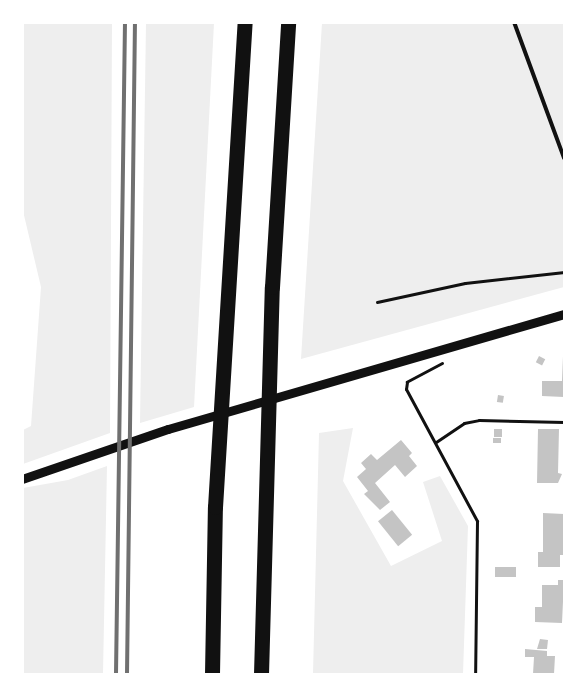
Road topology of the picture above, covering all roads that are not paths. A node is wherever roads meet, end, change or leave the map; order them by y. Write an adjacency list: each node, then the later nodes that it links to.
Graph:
1 (245, 22): 7 (highway)
2 (288, 22): 8 (highway)
3 (514, 22): 4 (lane)
4 (564, 158)
5 (564, 314): 6 (street)
6 (22, 479)
7 (212, 674)
8 (261, 674)

